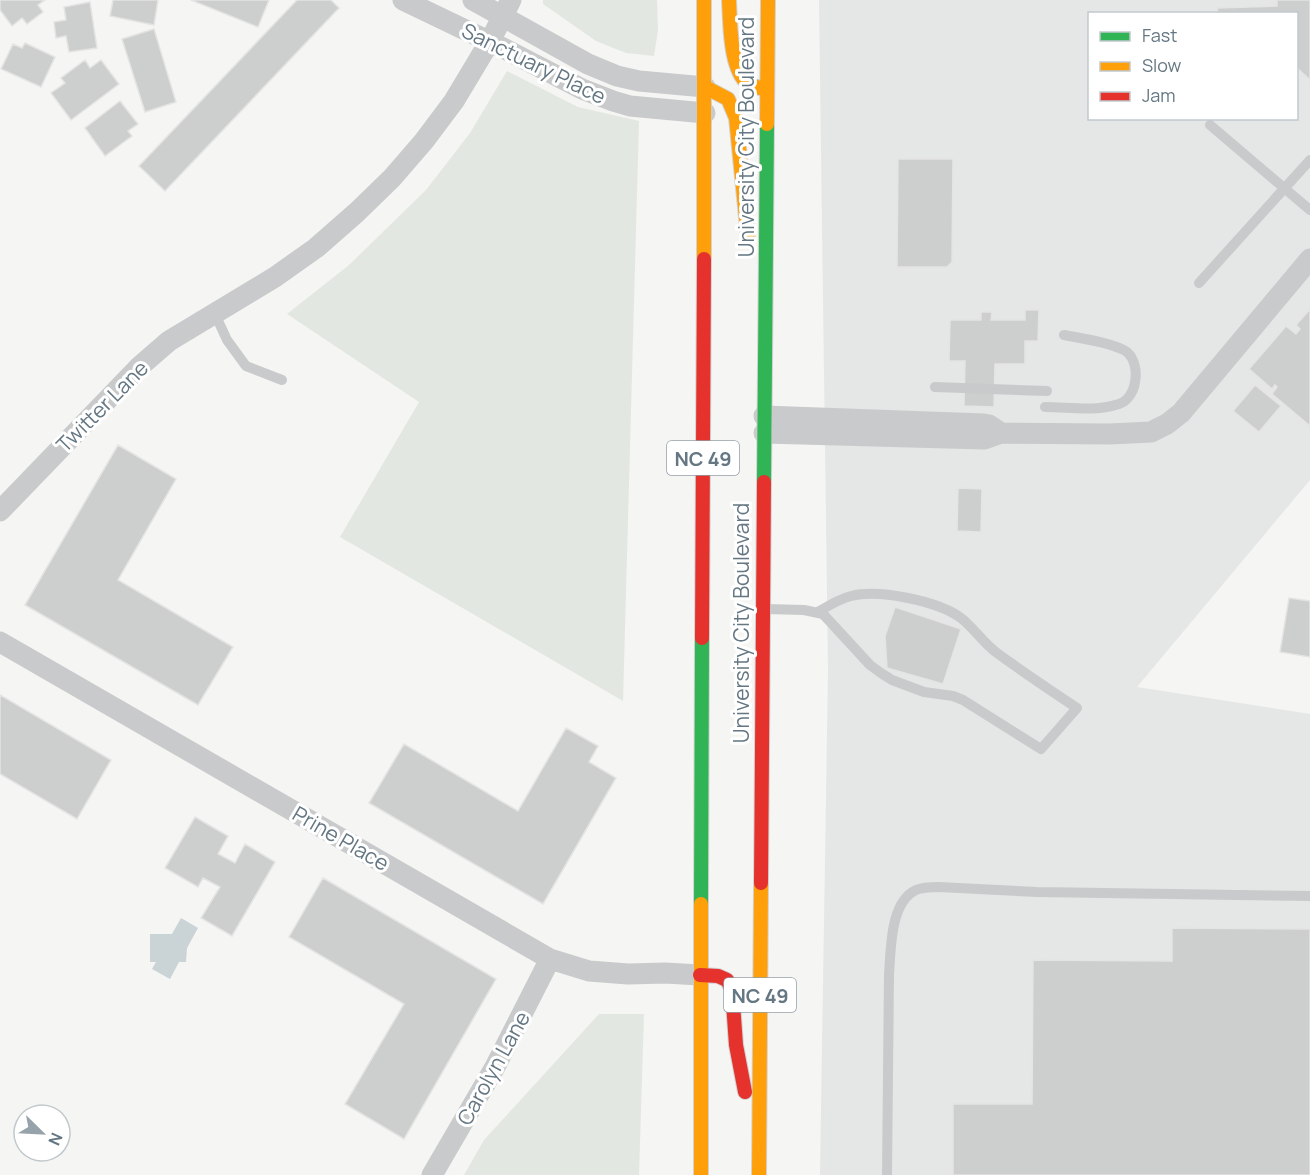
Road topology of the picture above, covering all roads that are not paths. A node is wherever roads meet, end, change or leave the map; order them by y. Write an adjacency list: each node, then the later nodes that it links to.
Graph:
1 (403, 0): 6 (street, Sanctuary Place)
2 (473, 0): 7 (street, Sanctuary Place)
3 (704, 0): 9 (main road, University City Boulevard / NC 49)
4 (729, 0): 10 (main road)
5 (768, 0): 10 (main road, University City Boulevard / NC 49)
6 (428, 5): 8 (street, Sanctuary Place)
7 (507, 9): 8 (street); 9 (street, Sanctuary Place)
8 (490, 41): 11 (street, Sanctuary Place); 20 (street, Twitter Lane)
9 (705, 87): 11 (main road, University City Boulevard / NC 49); 16 (main road)
10 (767, 90): 22 (main road, University City Boulevard / NC 49)
11 (705, 113): 34 (main road, University City Boulevard / NC 49)
12 (1210, 125): 14 (lane)
13 (1310, 160): 14 (lane)
14 (1284, 188): 15 (lane); 19 (lane)
15 (1310, 210)
16 (749, 248)
17 (1310, 259): 27 (street)
18 (752, 271): 22 (main road)
19 (1199, 283)
20 (215, 314): 23 (lane); 28 (street, Twitter Lane)
21 (1064, 335): 26 (lane)
22 (766, 344): 27 (main road, University City Boulevard / NC 49)
23 (282, 380)
24 (935, 387): 25 (lane)
25 (1047, 392)
26 (1045, 407)
27 (764, 424): 29 (main road, University City Boulevard / NC 49)
28 (0, 511)
29 (762, 609): 30 (lane); 35 (main road, University City Boulevard / NC 49)
30 (818, 612): 30 (lane)
31 (0, 642): 33 (street, Prine Place)
32 (1310, 896): 38 (lane)
33 (550, 959): 34 (street, Prine Place); 36 (street, Carolyn Lane)
34 (700, 975): 35 (main road); 37 (main road, University City Boulevard / NC 49)
35 (759, 1174)
36 (432, 1175)
37 (701, 1175)
38 (887, 1175)

